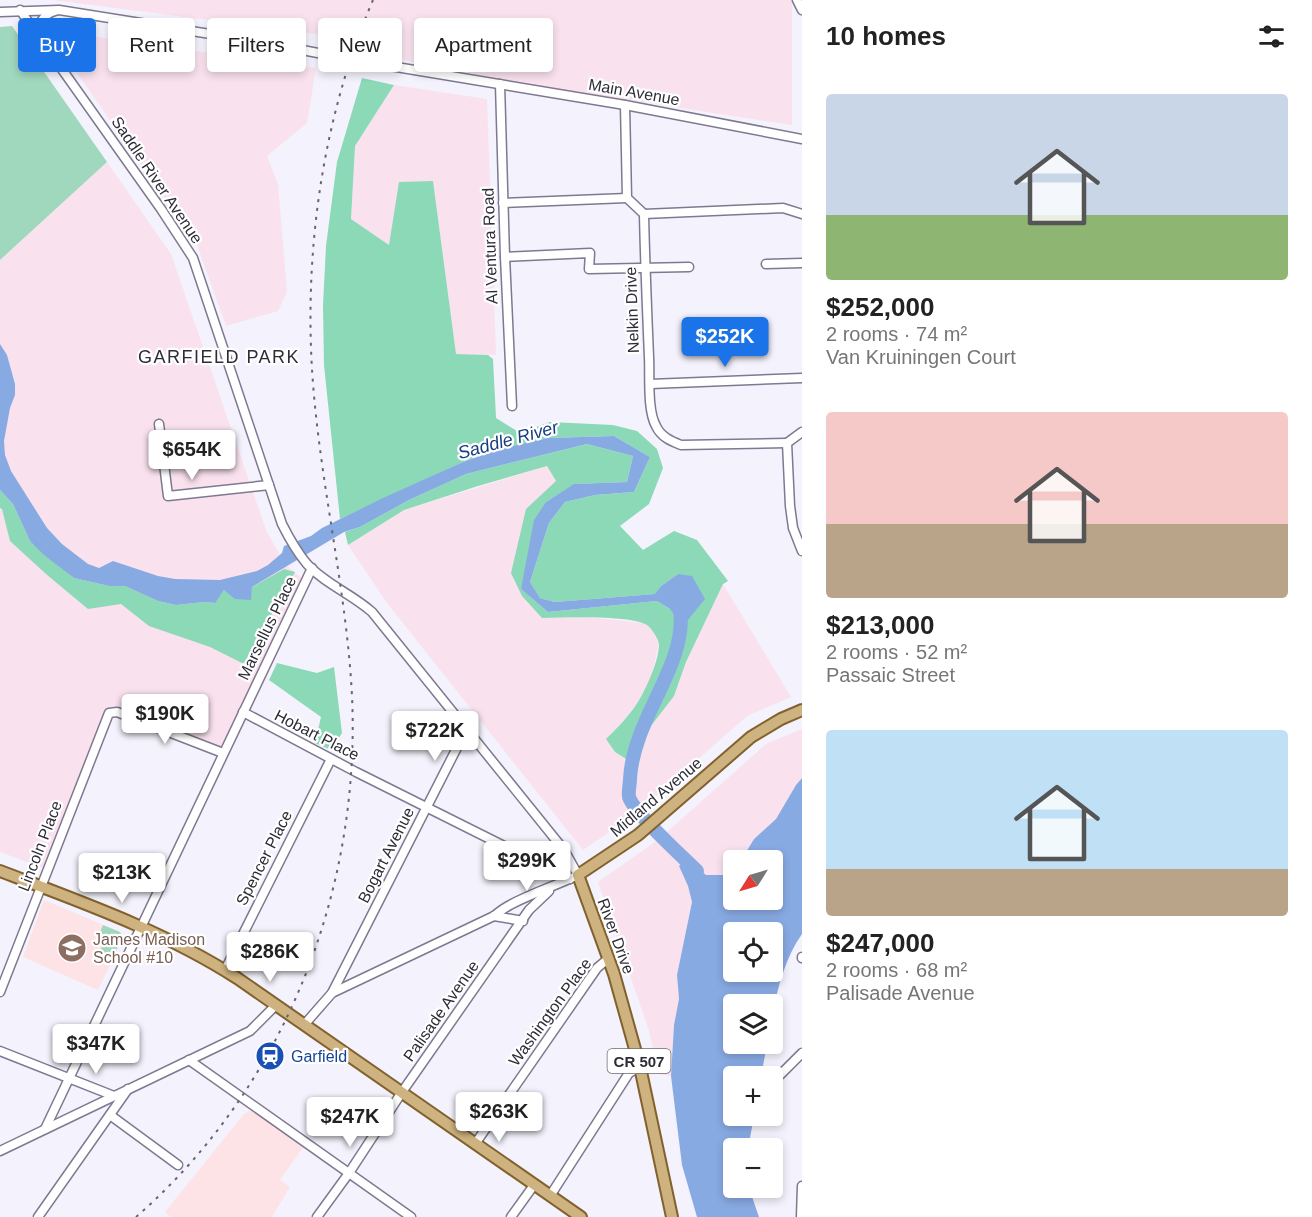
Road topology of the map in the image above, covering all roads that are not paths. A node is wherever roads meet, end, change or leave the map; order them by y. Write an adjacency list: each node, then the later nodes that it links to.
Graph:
1 (797, 0): 4 (street)
2 (20, 10): 3 (street, Main Avenue); 5 (street, Main Avenue); 6 (street, Saddle River Avenue)
3 (59, 10): 7 (street); 9 (street, Main Avenue)
4 (802, 10)
5 (0, 12)
6 (26, 18)
7 (43, 18)
8 (64, 72): 27 (street, Saddle River Avenue)
9 (500, 84): 10 (street, Main Avenue); 13 (street, Al Ventura Road)
10 (625, 105): 11 (street, Main Avenue); 12 (street)
11 (802, 139)
12 (627, 198): 13 (street); 14 (street)
13 (503, 204): 16 (street, Al Ventura Road)
14 (644, 214): 15 (street); 20 (street, Nelkin Drive)
15 (802, 214)
16 (505, 257): 20 (street); 23 (street, Al Ventura Road)
17 (802, 263): 18 (street)
18 (766, 264)
19 (689, 267): 20 (street)
20 (646, 269): 22 (street, Nelkin Drive)
21 (802, 378): 22 (street)
22 (650, 384): 26 (street, Nelkin Drive)
23 (512, 406)
24 (159, 424): 27 (street)
25 (802, 432): 26 (street)
26 (787, 443): 28 (street)
27 (268, 485): 29 (street, Saddle River Avenue)
28 (802, 551)
29 (298, 552): 30 (street, River Drive)
30 (310, 566): 32 (street, Marsellus Place); 33 (street, River Drive)
31 (802, 710): 38 (main road, Midland Avenue)
32 (243, 712): 34 (street, Marsellus Place); 35 (street, Hobart Place)
33 (466, 730): 36 (street, Bogart Avenue); 38 (street, River Drive)
34 (223, 753): 39 (street, Lincoln Place); 43 (street, Marsellus Place)
35 (331, 759): 36 (street, Hobart Place); 45 (street, Spencer Place)
36 (427, 807): 38 (street, Hobart Place); 47 (street, Bogart Avenue)
37 (0, 870): 39 (main road)
38 (574, 877): 40 (street, Midland Avenue); 44 (main road, River Drive / CR 507)
39 (41, 886): 43 (main road); 46 (street, Lincoln Place)
40 (555, 887): 41 (street, Midland Avenue); 42 (street, Palisade Avenue)
41 (494, 916): 42 (street); 47 (street, Midland Avenue)
42 (523, 921): 57 (street, Palisade Avenue)
43 (140, 927): 45 (main road); 55 (street, Marsellus Place)
44 (609, 958): 53 (main road, River Drive / CR 507); 61 (street, Washington Place)
45 (225, 970): 48 (main road)
46 (0, 992)
47 (332, 993): 49 (street, Midland Avenue)
48 (276, 1005): 49 (main road); 52 (street)
49 (304, 1025): 57 (main road)
50 (0, 1051): 55 (street)
51 (802, 1053): 54 (street)
52 (189, 1060): 56 (street); 64 (street)
53 (640, 1067): 67 (street); 73 (main road, River Drive / CR 507)
54 (783, 1072)
55 (68, 1078): 58 (street); 60 (street, Marsellus Place)
56 (129, 1089): 58 (street); 59 (street)
57 (402, 1092): 61 (main road); 64 (street, Palisade Avenue)
58 (114, 1096): 60 (street)
59 (110, 1115): 63 (street); 68 (street)
60 (45, 1129): 62 (street)
61 (475, 1144): 65 (main road)
62 (0, 1151)
63 (178, 1165)
64 (349, 1173): 69 (street, Palisade Avenue); 70 (street)
65 (534, 1185): 67 (main road); 71 (street)
66 (802, 1186): 74 (street)
67 (550, 1196): 72 (main road)
68 (38, 1217)
69 (317, 1217)
70 (411, 1217)
71 (511, 1217)
72 (581, 1217)
73 (672, 1217)
74 (801, 1217)

